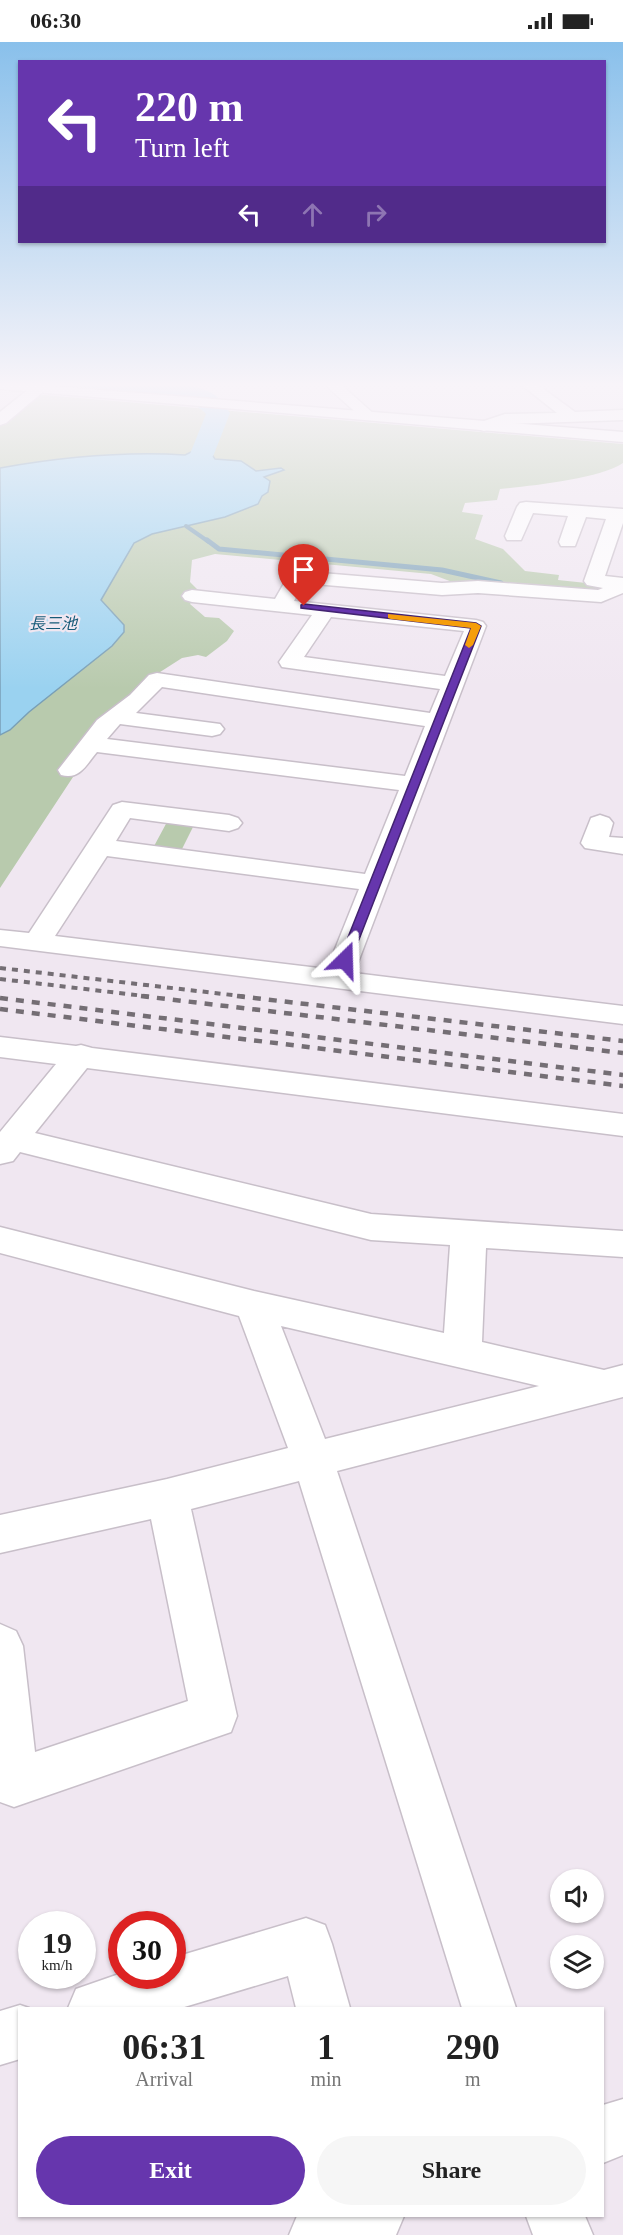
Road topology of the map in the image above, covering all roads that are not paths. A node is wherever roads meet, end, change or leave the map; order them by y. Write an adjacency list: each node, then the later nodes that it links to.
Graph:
1 (579, 511): 2 (street); 3 (street); 4 (street)
2 (620, 514): 5 (street)
3 (514, 536)
4 (568, 542)
5 (623, 585): 6 (street)
6 (487, 588): 8 (street); 10 (street)
7 (192, 596): 8 (street)
8 (282, 604): 9 (street)
9 (326, 609): 10 (street); 11 (street)
10 (476, 626): 11 (street)
11 (454, 684): 13 (street)
12 (116, 717): 13 (street); 14 (street); 15 (street)
13 (438, 721): 17 (street)
14 (212, 729)
15 (91, 744): 16 (street); 17 (street)
16 (70, 770)
17 (413, 784): 22 (street)
18 (229, 823): 21 (street)
19 (600, 823): 20 (street)
20 (623, 846)
21 (100, 847): 22 (street); 24 (street)
22 (376, 883): 25 (street)
23 (0, 938): 24 (street)
24 (37, 942): 25 (street)
25 (337, 980): 26 (street)
26 (623, 1015)
27 (0, 1047): 28 (street)
28 (81, 1055): 29 (street); 30 (street)
29 (623, 1125)
30 (6, 1147): 31 (street)
31 (469, 1233): 33 (street); 35 (street)
32 (0, 1240): 34 (street)
33 (623, 1244)
34 (254, 1305): 35 (street); 37 (street)
35 (462, 1353): 36 (street)
36 (614, 1384): 37 (street)
37 (313, 1460): 38 (street); 43 (street)
38 (167, 1497): 39 (street); 40 (street)
39 (0, 1534)
40 (0, 1647)
41 (98, 2007): 42 (street)
42 (323, 2007)
43 (489, 2007)
44 (18, 2033): 45 (street)
45 (0, 2038)
46 (623, 2127): 47 (street)
47 (604, 2134)
48 (373, 2217): 51 (street)
49 (376, 2217): 52 (street)
50 (556, 2217): 53 (street)
51 (319, 2235)
52 (383, 2235)
53 (562, 2235)

